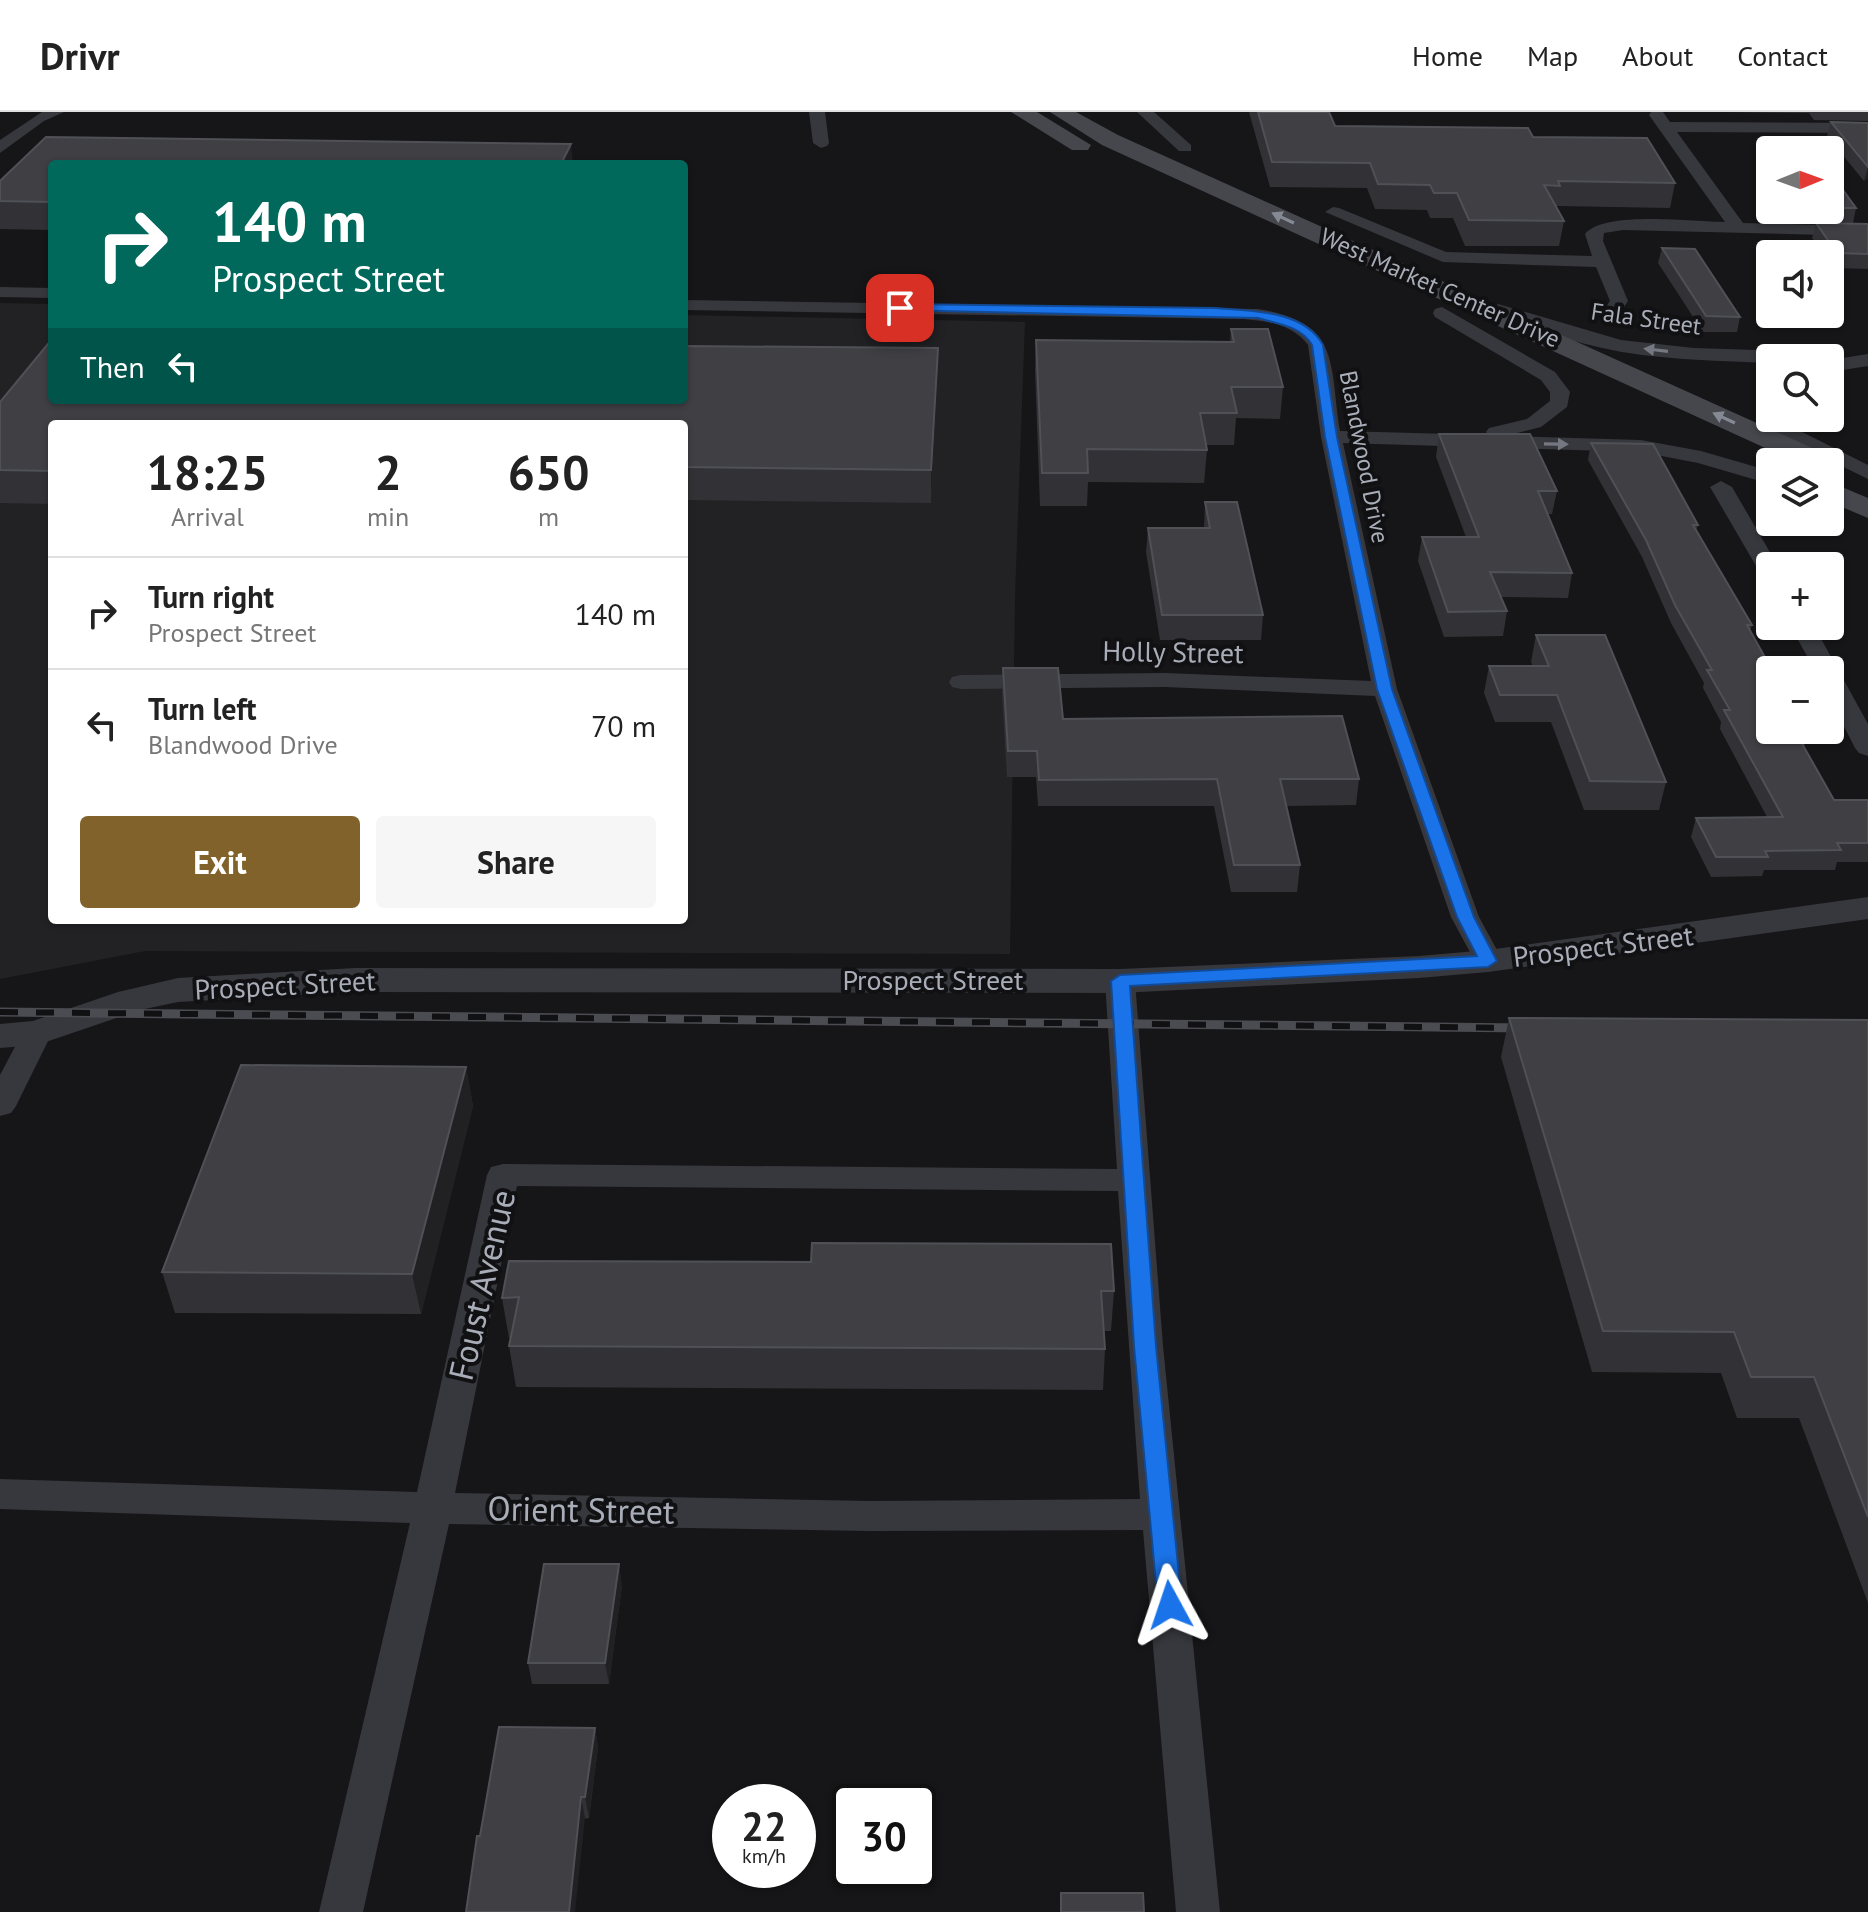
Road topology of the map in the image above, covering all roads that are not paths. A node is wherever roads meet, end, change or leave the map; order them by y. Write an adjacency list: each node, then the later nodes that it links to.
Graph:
1 (56, 112): 10 (street)
2 (817, 112): 9 (street)
3 (1022, 112): 21 (main road, West Market Center Drive)
4 (1061, 112): 18 (main road, West Market Center Drive, one-way to 4)
5 (1145, 112): 11 (street)
6 (1654, 112): 7 (street)
7 (1666, 127): 8 (street); 13 (street)
8 (1868, 128)
9 (821, 143)
10 (0, 148)
11 (1185, 148)
12 (1333, 212): 15 (street)
13 (1737, 227): 14 (street); 15 (street)
14 (1868, 231)
15 (1602, 262): 20 (street)
16 (0, 292): 17 (street)
17 (48, 293)
18 (1473, 302): 22 (street, Fala Street, one-way to 18); 29 (main road, West Market Center Drive, one-way to 18)
19 (688, 305): 27 (street, Blandwood Drive)
20 (1611, 312)
21 (1442, 313): 28 (street); 30 (main road, West Market Center Drive)
22 (1756, 356)
23 (1844, 359): 24 (street)
24 (1868, 360): 25 (street)
25 (1844, 364)
26 (1787, 432): 31 (street)
27 (1331, 437): 28 (street); 40 (street, Blandwood Drive)
28 (1450, 439): 32 (street, one-way to 32)
29 (1790, 448)
30 (1756, 458)
31 (1868, 473)
32 (1756, 474)
33 (1844, 480): 37 (main road)
34 (1721, 487): 38 (street)
35 (1844, 494): 37 (main road)
36 (1844, 499): 37 (street)
37 (1866, 500)
38 (1759, 552)
39 (961, 682): 40 (street, Holly Street)
40 (1385, 689): 44 (street, Blandwood Drive)
41 (1844, 702): 42 (street)
42 (1868, 748)
43 (1868, 908): 44 (street, Prospect Street)
44 (1488, 961): 45 (street, Prospect Street)
45 (1120, 981): 46 (street, Prospect Street); 49 (street)
46 (37, 1033): 47 (street, Prospect Street); 48 (street)
47 (0, 1036)
48 (0, 1106)
49 (1134, 1180): 51 (street, Foust Avenue); 52 (street)
50 (0, 1494): 51 (street, Orient Street)
51 (433, 1508): 52 (street, Orient Street); 53 (street, Foust Avenue)
52 (1161, 1514): 54 (street)
53 (341, 1912)
54 (1198, 1912)

